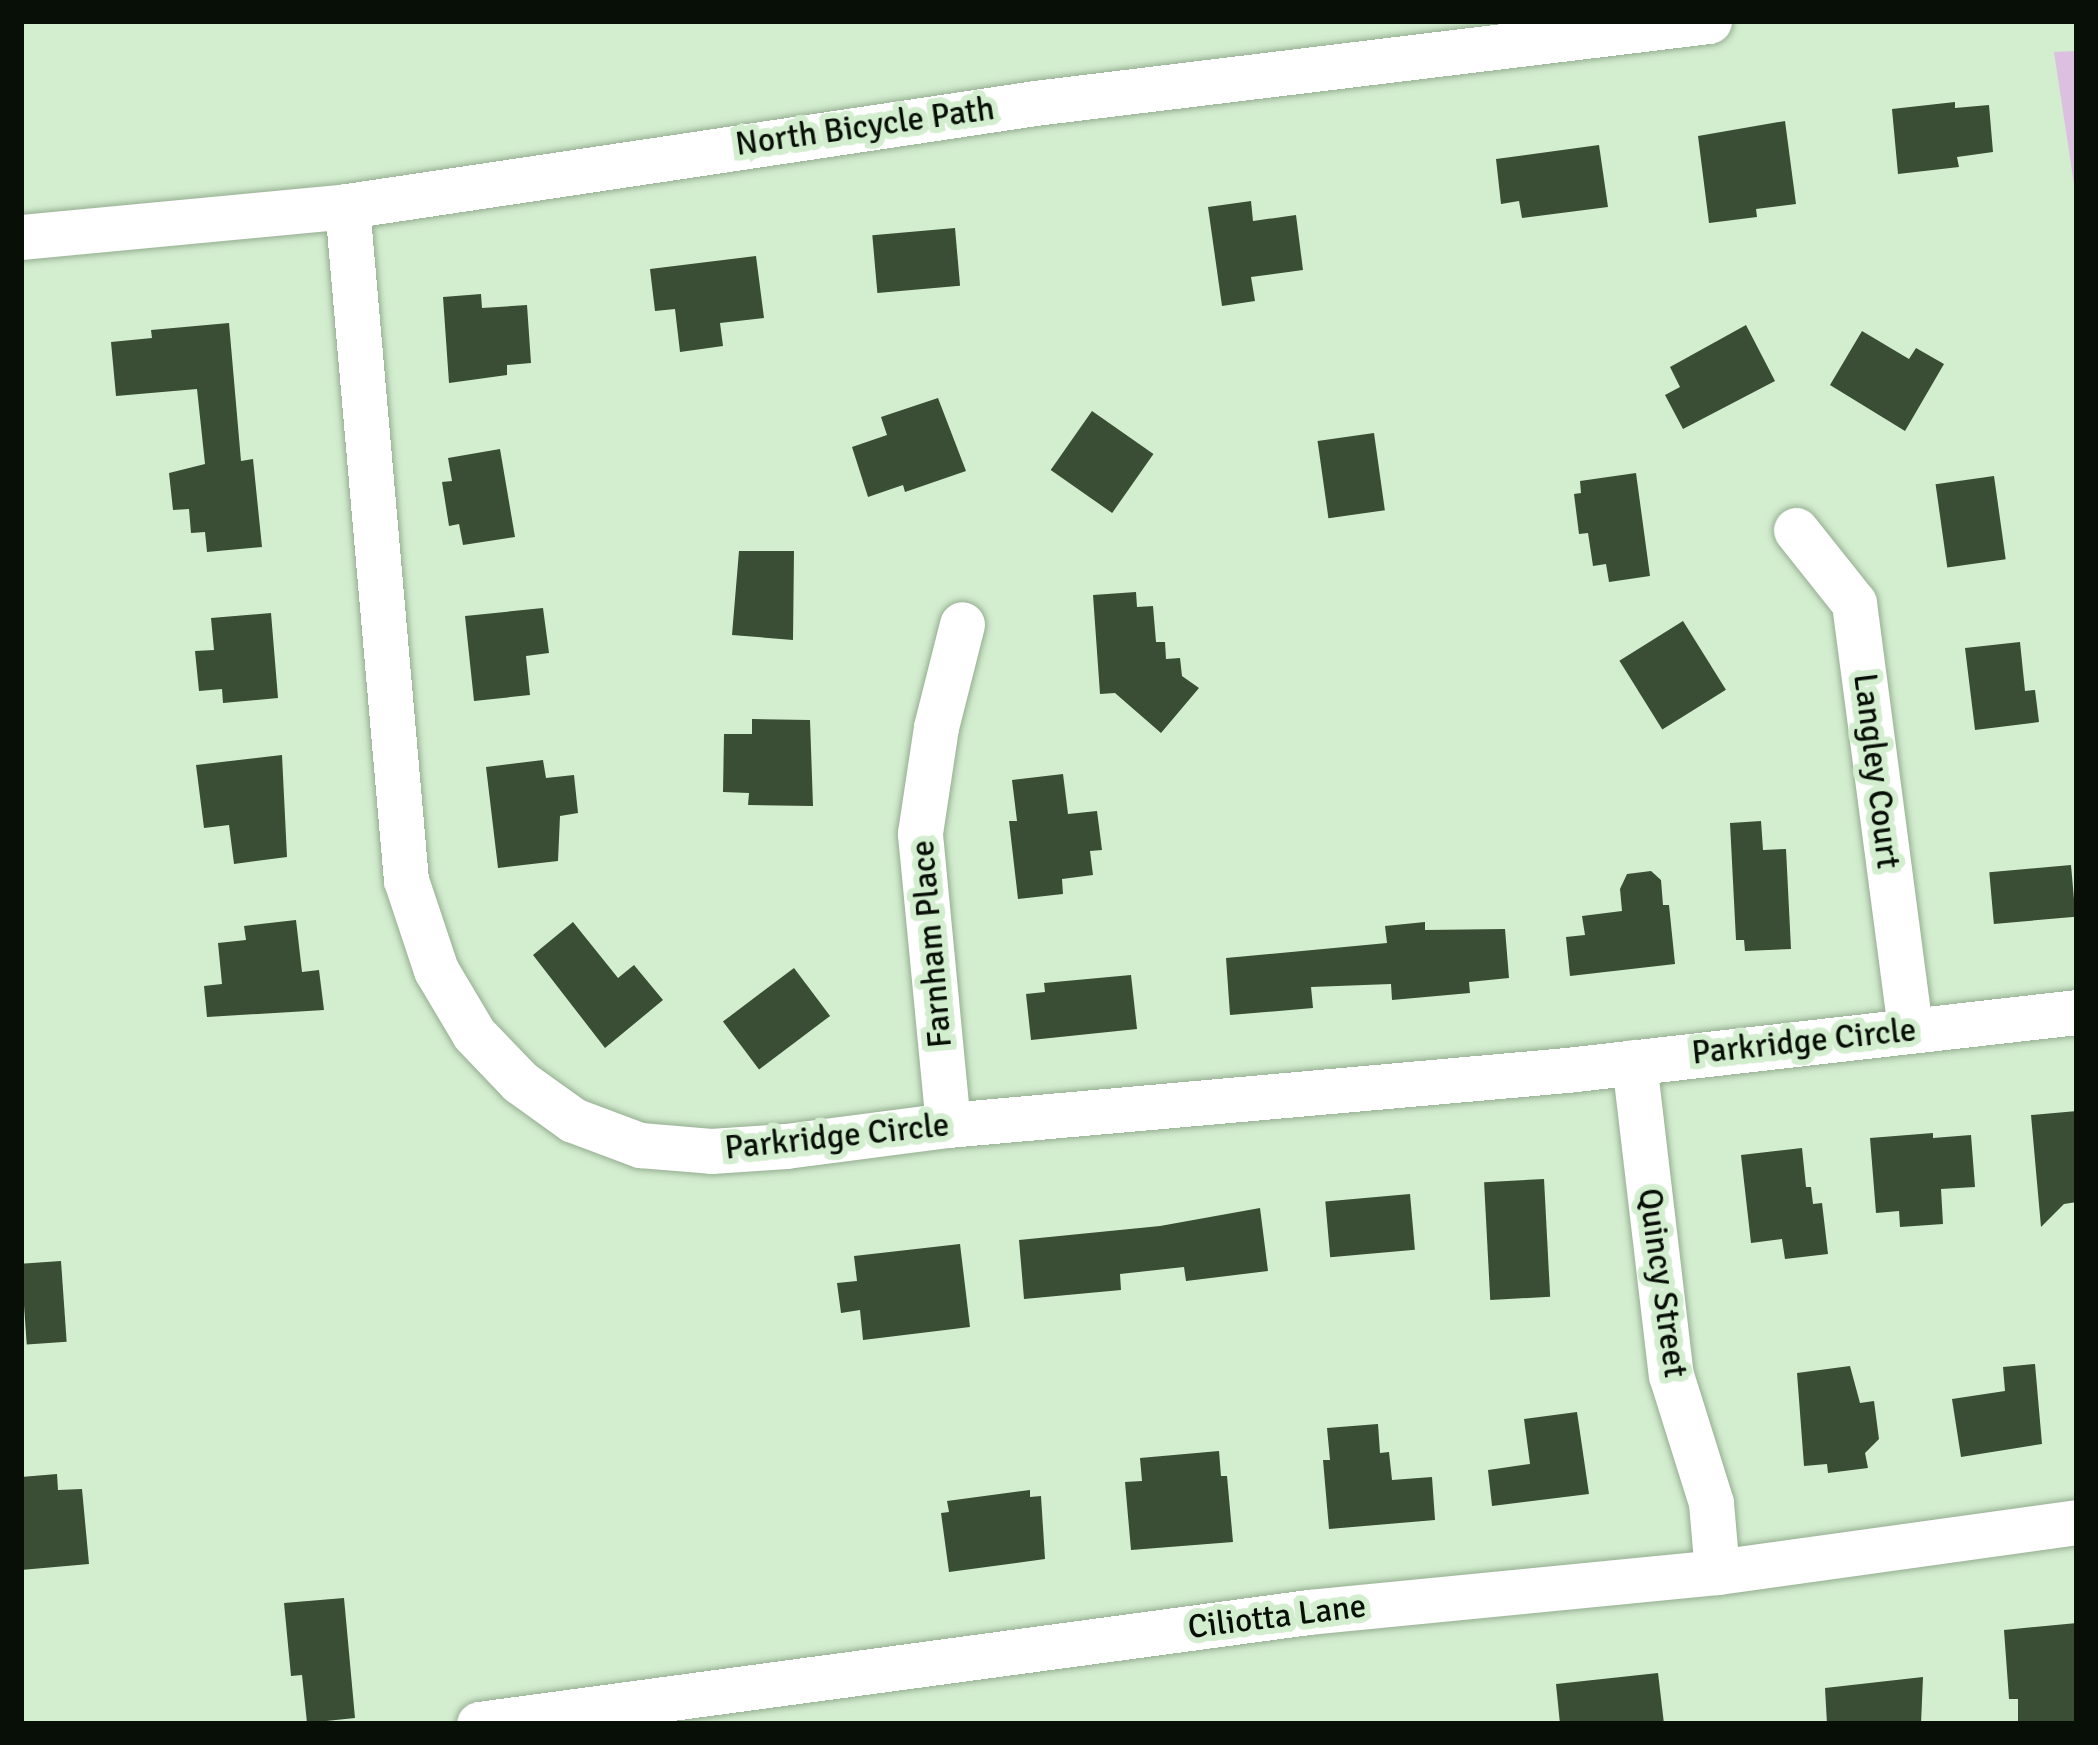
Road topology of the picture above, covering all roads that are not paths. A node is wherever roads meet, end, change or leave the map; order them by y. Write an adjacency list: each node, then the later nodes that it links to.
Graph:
1 (1709, 21): 2 (street, North Bicycle Path)
2 (347, 206): 3 (street, North Bicycle Path); 9 (street, Parkridge Circle)
3 (21, 237)
4 (1796, 530): 7 (street, Langley Court)
5 (962, 624): 9 (street, Farnham Place)
6 (2077, 1012): 7 (street, Parkridge Circle)
7 (1910, 1030): 8 (street, Parkridge Circle)
8 (1634, 1062): 9 (street, Parkridge Circle); 11 (street, Quincy Street)
9 (948, 1125)
10 (2077, 1522): 11 (street, Ciliotta Lane)
11 (1717, 1572): 12 (street, Ciliotta Lane)
12 (479, 1724)

